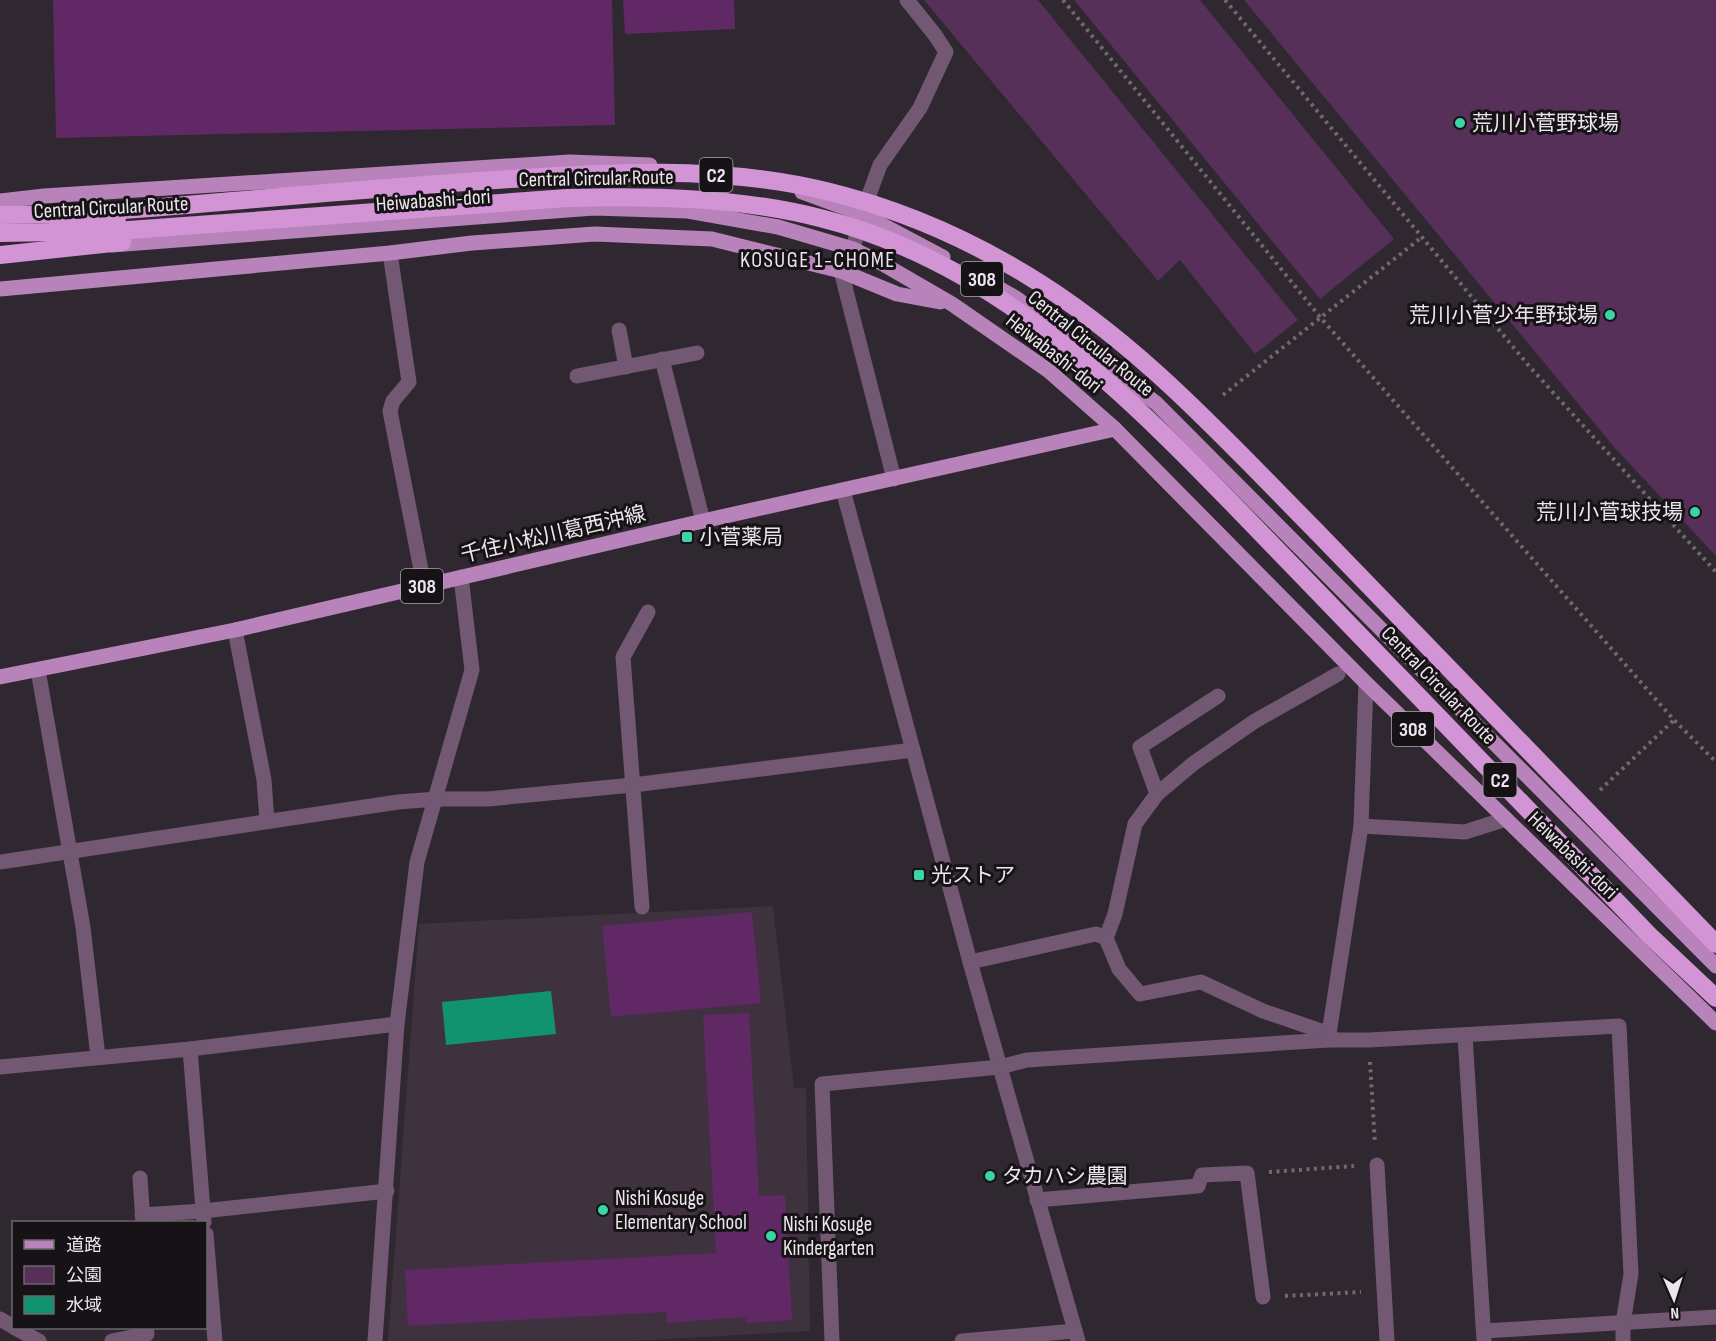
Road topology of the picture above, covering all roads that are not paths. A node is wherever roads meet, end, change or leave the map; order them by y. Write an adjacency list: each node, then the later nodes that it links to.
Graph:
1 (907, 0): 5 (street)
2 (375, 189): 6 (highway, Central Circular Route / C2, bridge); 7 (highway, bridge); 43 (highway, Central Circular Route / C2, bridge)
3 (0, 201): 5 (main road, Heiwabashi-dori / 308)
4 (464, 205): 7 (highway, Central Circular Route / C2, bridge); 10 (highway, bridge); 46 (highway, Central Circular Route / C2, bridge)
5 (862, 214): 8 (street); 45 (main road, Heiwabashi-dori / 308)
6 (0, 215)
7 (0, 234)
8 (853, 249): 10 (main road, Heiwabashi-dori / 308); 13 (main road, Heiwabashi-dori / 308)
9 (390, 253): 11 (main road); 12 (main road); 24 (street)
10 (0, 254)
11 (841, 271): 13 (main road); 20 (street)
12 (0, 289)
13 (952, 304): 19 (main road, Heiwabashi-dori / 308)
14 (619, 330): 17 (street)
15 (697, 352): 16 (street)
16 (662, 359): 17 (street); 22 (street)
17 (626, 367): 18 (street)
18 (577, 376)
19 (1115, 429): 20 (main road, 千住小松川葛西沖線 / 308); 30 (main road, Heiwabashi-dori / 308)
20 (894, 479): 21 (main road, 千住小松川葛西沖線 / 308)
21 (843, 490): 22 (main road, 千住小松川葛西沖線 / 308); 32 (street)
22 (704, 521): 23 (main road, 千住小松川葛西沖線 / 308)
23 (461, 577): 24 (main road, 千住小松川葛西沖線 / 308); 35 (street)
24 (424, 585): 26 (main road, 千住小松川葛西沖線 / 308)
25 (648, 612): 33 (street)
26 (235, 630): 27 (main road, 千住小松川葛西沖線 / 308); 37 (street)
27 (38, 670): 29 (main road, 千住小松川葛西沖線 / 308); 39 (street)
28 (1338, 674): 34 (street)
29 (0, 678)
30 (1366, 683): 36 (main road, Heiwabashi-dori / 308); 38 (street)
31 (1218, 696): 34 (street)
32 (913, 750): 33 (street); 44 (street)
33 (633, 785): 35 (street); 41 (street)
34 (1157, 794): 42 (street)
35 (437, 799): 37 (street); 48 (street)
36 (1506, 819): 38 (street); 47 (main road, Heiwabashi-dori / 308)
37 (267, 821): 39 (street)
38 (1361, 826): 50 (street)
39 (71, 852): 40 (street); 52 (street)
40 (0, 862)
41 (642, 908)
42 (1106, 938): 44 (street); 50 (street)
43 (1716, 944)
44 (969, 962): 53 (street)
45 (1716, 966)
46 (1716, 998)
47 (1716, 1023)
48 (397, 1024): 51 (street); 57 (street)
49 (1465, 1035): 50 (street); 64 (street); 68 (street)
50 (1329, 1037): 53 (street)
51 (190, 1049): 52 (street); 59 (street)
52 (98, 1057): 54 (street)
53 (1000, 1066): 58 (street); 73 (street)
54 (0, 1067)
55 (1377, 1165): 75 (street)
56 (140, 1178): 60 (street)
57 (387, 1191): 59 (street); 72 (street)
58 (1037, 1200): 62 (street); 67 (street)
59 (204, 1216): 60 (street)
60 (142, 1219)
61 (207, 1246): 71 (street)
62 (1263, 1297)
63 (1716, 1317): 64 (street)
64 (1623, 1323): 68 (street); 76 (street)
65 (18, 1329): 69 (street)
66 (146, 1329): 70 (street)
67 (1076, 1336): 74 (street)
68 (1484, 1336)
69 (39, 1341)
70 (112, 1341)
71 (215, 1341)
72 (375, 1341)
73 (832, 1341)
74 (962, 1341)
75 (1387, 1341)
76 (1623, 1341)

